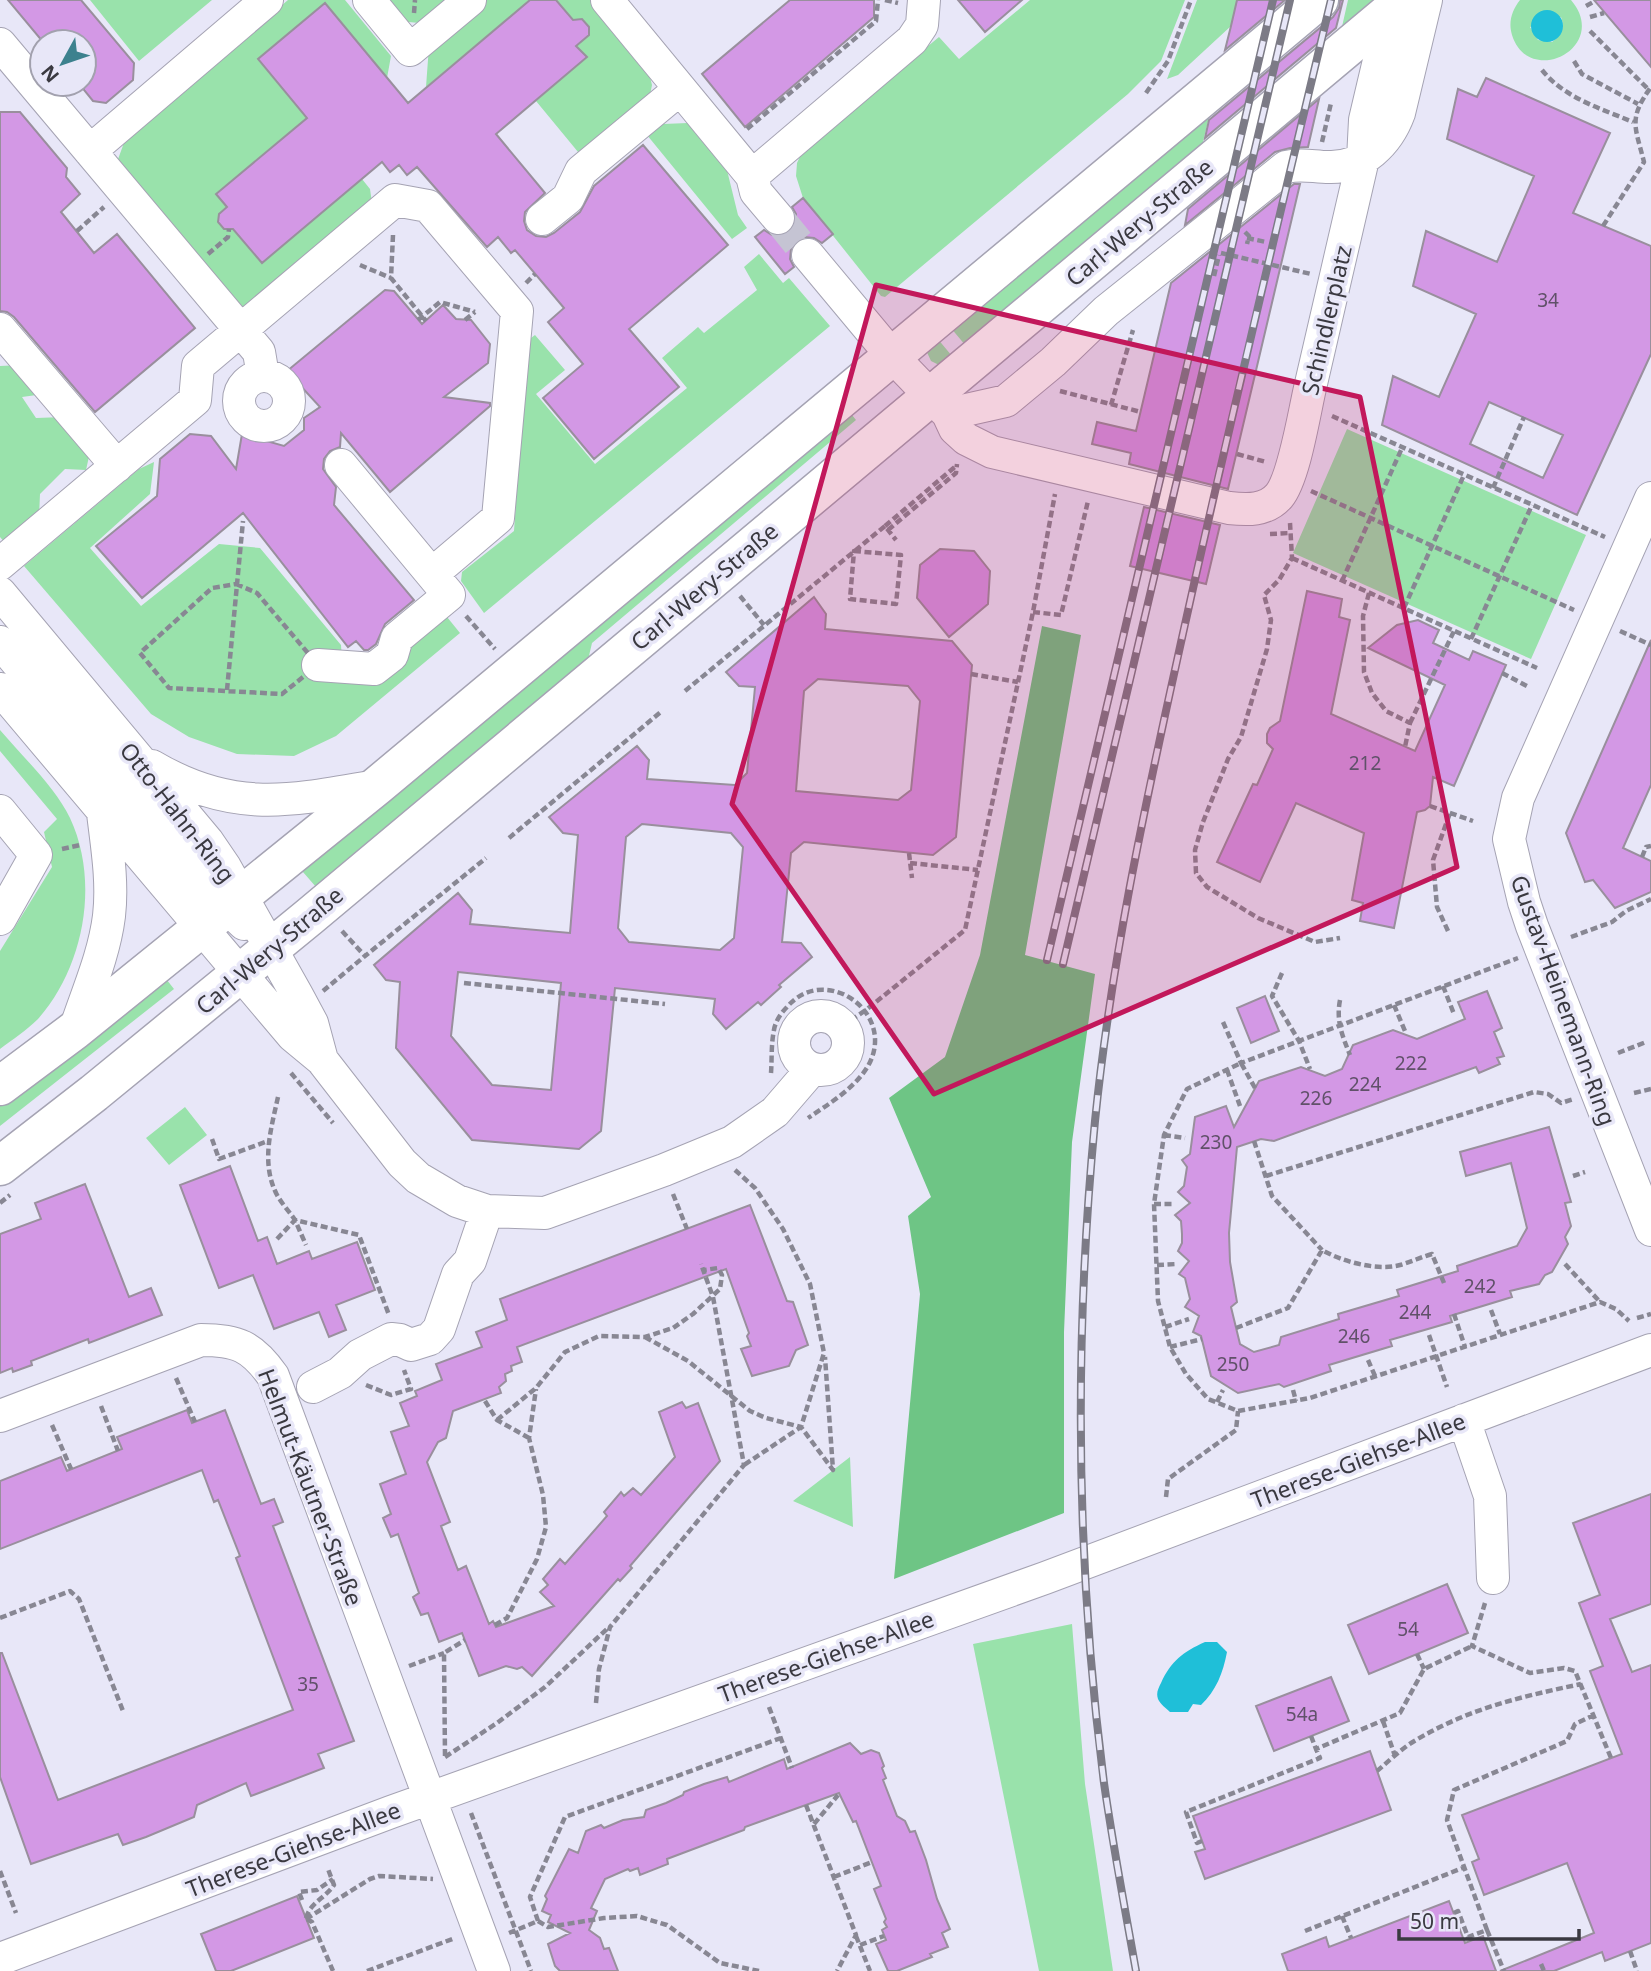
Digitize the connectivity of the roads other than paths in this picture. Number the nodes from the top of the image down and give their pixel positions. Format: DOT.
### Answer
graph roads {
  1 [pos="267,0"];
  2 [pos="369,0"];
  3 [pos="470,0"];
  4 [pos="607,0"];
  5 [pos="924,0"];
  6 [pos="1318,0"];
  7 [pos="1404,3"];
  8 [pos="0,44"];
  9 [pos="680,89"];
  10 [pos="90,151"];
  11 [pos="1363,159"];
  12 [pos="1330,167"];
  13 [pos="752,176"];
  14 [pos="1351,211"];
  15 [pos="778,218"];
  16 [pos="542,219"];
  17 [pos="808,255"];
  18 [pos="0,329"];
  19 [pos="240,330"];
  20 [pos="892,356"];
  21 [pos="1006,401"];
  22 [pos="939,405"];
  23 [pos="251,430"];
  24 [pos="1018,458"];
  25 [pos="341,465"];
  26 [pos="117,466"];
  27 [pos="1651,498"];
  28 [pos="0,564"];
  29 [pos="440,584"];
  30 [pos="0,593"];
  31 [pos="0,642"];
  32 [pos="318,665"];
  33 [pos="0,689"];
  34 [pos="136,757"];
  35 [pos="377,786"];
  36 [pos="0,811"];
  37 [pos="91,823"];
  38 [pos="222,910"];
  39 [pos="0,919"];
  40 [pos="271,948"];
  41 [pos="240,974"];
  42 [pos="75,1030"];
  43 [pos="322,1060"];
  44 [pos="812,1069"];
  45 [pos="0,1086"];
  46 [pos="0,1166"];
  47 [pos="487,1211"];
  48 [pos="1648,1215"];
  49 [pos="1651,1350"];
  50 [pos="326,1380"];
  51 [pos="0,1416"];
  52 [pos="1464,1420"];
  53 [pos="1493,1578"];
  54 [pos="429,1798"];
  55 [pos="486,1947"];
  56 [pos="0,1959"];
  1 -- 10 [label="street"];
  2 -- 3 [label="street"];
  4 -- 9 [label="street"];
  5 -- 13 [label="street"];
  6 -- 20 [label="main road"];
  7 -- 11 [label="street, Schindlerplatz"];
  7 -- 22 [label="main road, Carl-Wery-Straße"];
  8 -- 10 [label="street"];
  9 -- 13 [label="street"];
  9 -- 16 [label="street"];
  10 -- 19 [label="street"];
  11 -- 12 [label="street"];
  11 -- 14 [label="street, Schindlerplatz"];
  12 -- 14 [label="street"];
  12 -- 21 [label="street"];
  13 -- 15 [label="street"];
  14 -- 24 [label="street, Schindlerplatz"];
  17 -- 20 [label="street, Schindlerplatz"];
  18 -- 26 [label="street"];
  19 -- 23 [label="street"];
  19 -- 26 [label="street"];
  19 -- 29 [label="street"];
  20 -- 22 [label="street, Schindlerplatz"];
  20 -- 35 [label="main road"];
  21 -- 22 [label="street"];
  21 -- 24 [label="street"];
  22 -- 24 [label="street, Schindlerplatz"];
  22 -- 40 [label="main road, Carl-Wery-Straße"];
  25 -- 29 [label="street"];
  26 -- 28 [label="street"];
  27 -- 48 [label="street, Gustav-Heinemann-Ring"];
  29 -- 32 [label="street"];
  30 -- 34 [label="street, Otto-Hahn-Ring"];
  31 -- 38 [label="street, Otto-Hahn-Ring"];
  33 -- 37 [label="street, Otto-Hahn-Ring"];
  34 -- 35 [label="street"];
  34 -- 38 [label="street, Otto-Hahn-Ring"];
  35 -- 38 [label="main road"];
  36 -- 39 [label="street"];
  37 -- 38 [label="street, Otto-Hahn-Ring"];
  37 -- 42 [label="street"];
  38 -- 40 [label="street, Otto-Hahn-Ring"];
  38 -- 41 [label="street, Otto-Hahn-Ring"];
  38 -- 42 [label="main road"];
  40 -- 41 [label="main road, Carl-Wery-Straße"];
  40 -- 43 [label="street, Otto-Hahn-Ring"];
  41 -- 43 [label="street, Otto-Hahn-Ring"];
  41 -- 46 [label="main road, Carl-Wery-Straße"];
  42 -- 45 [label="main road"];
  43 -- 47 [label="street"];
  44 -- 44 [label="street"];
  44 -- 47 [label="street"];
  47 -- 50 [label="street"];
  49 -- 52 [label="street, Therese-Giehse-Allee"];
  51 -- 54 [label="street, Helmut-Käutner-Straße"];
  52 -- 53 [label="street"];
  52 -- 54 [label="street, Therese-Giehse-Allee"];
  54 -- 55 [label="street, Helmut-Käutner-Straße"];
  54 -- 56 [label="street, Therese-Giehse-Allee"];
}
